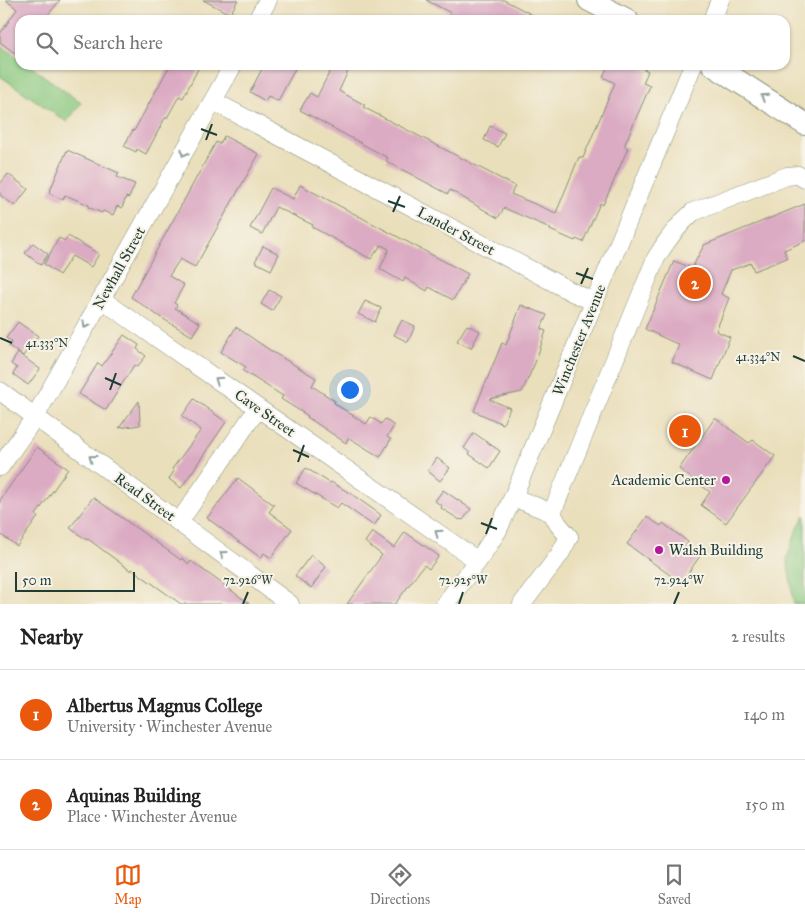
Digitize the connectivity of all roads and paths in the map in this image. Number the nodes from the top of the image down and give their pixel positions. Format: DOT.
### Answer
graph roads {
  1 [pos="268,0"];
  2 [pos="589,0"];
  3 [pos="720,0"];
  4 [pos="260,15"];
  5 [pos="618,15"];
  6 [pos="714,15"];
  7 [pos="230,70"];
  8 [pos="691,70"];
  9 [pos="721,70"];
  10 [pos="213,101"];
  11 [pos="805,124"];
  12 [pos="805,178"];
  13 [pos="101,299"];
  14 [pos="595,302"];
  15 [pos="0,391"];
  16 [pos="258,408"];
  17 [pos="35,417"];
  18 [pos="0,468"];
  19 [pos="513,497"];
  20 [pos="552,513"];
  21 [pos="179,522"];
  22 [pos="478,561"];
  23 [pos="290,604"];
  24 [pos="445,604"];
  25 [pos="522,604"];
  1 -- 4 [label="street"];
  2 -- 5 [label="main road"];
  3 -- 6 [label="street"];
  7 -- 10 [label="street, Newhall Street"];
  8 -- 14 [label="street, Winchester Avenue"];
  11 -- 9 [label="main road, one-way"];
  10 -- 13 [label="street, Newhall Street, one-way"];
  10 -- 14 [label="street, Lander Street"];
  12 -- 20 [label="street"];
  16 -- 13 [label="street, Cave Street, one-way"];
  13 -- 17 [label="street, Newhall Street, one-way"];
  14 -- 19 [label="street, Winchester Avenue"];
  15 -- 17 [label="street, Read Street"];
  16 -- 21 [label="street"];
  22 -- 16 [label="street, Cave Street, one-way"];
  17 -- 18 [label="street, Newhall Street"];
  21 -- 17 [label="street, Read Street, one-way"];
  19 -- 20 [label="street"];
  19 -- 22 [label="street, Winchester Avenue"];
  20 -- 25 [label="street"];
  23 -- 21 [label="street, Read Street, one-way"];
  22 -- 24 [label="street, Winchester Avenue"];
}
